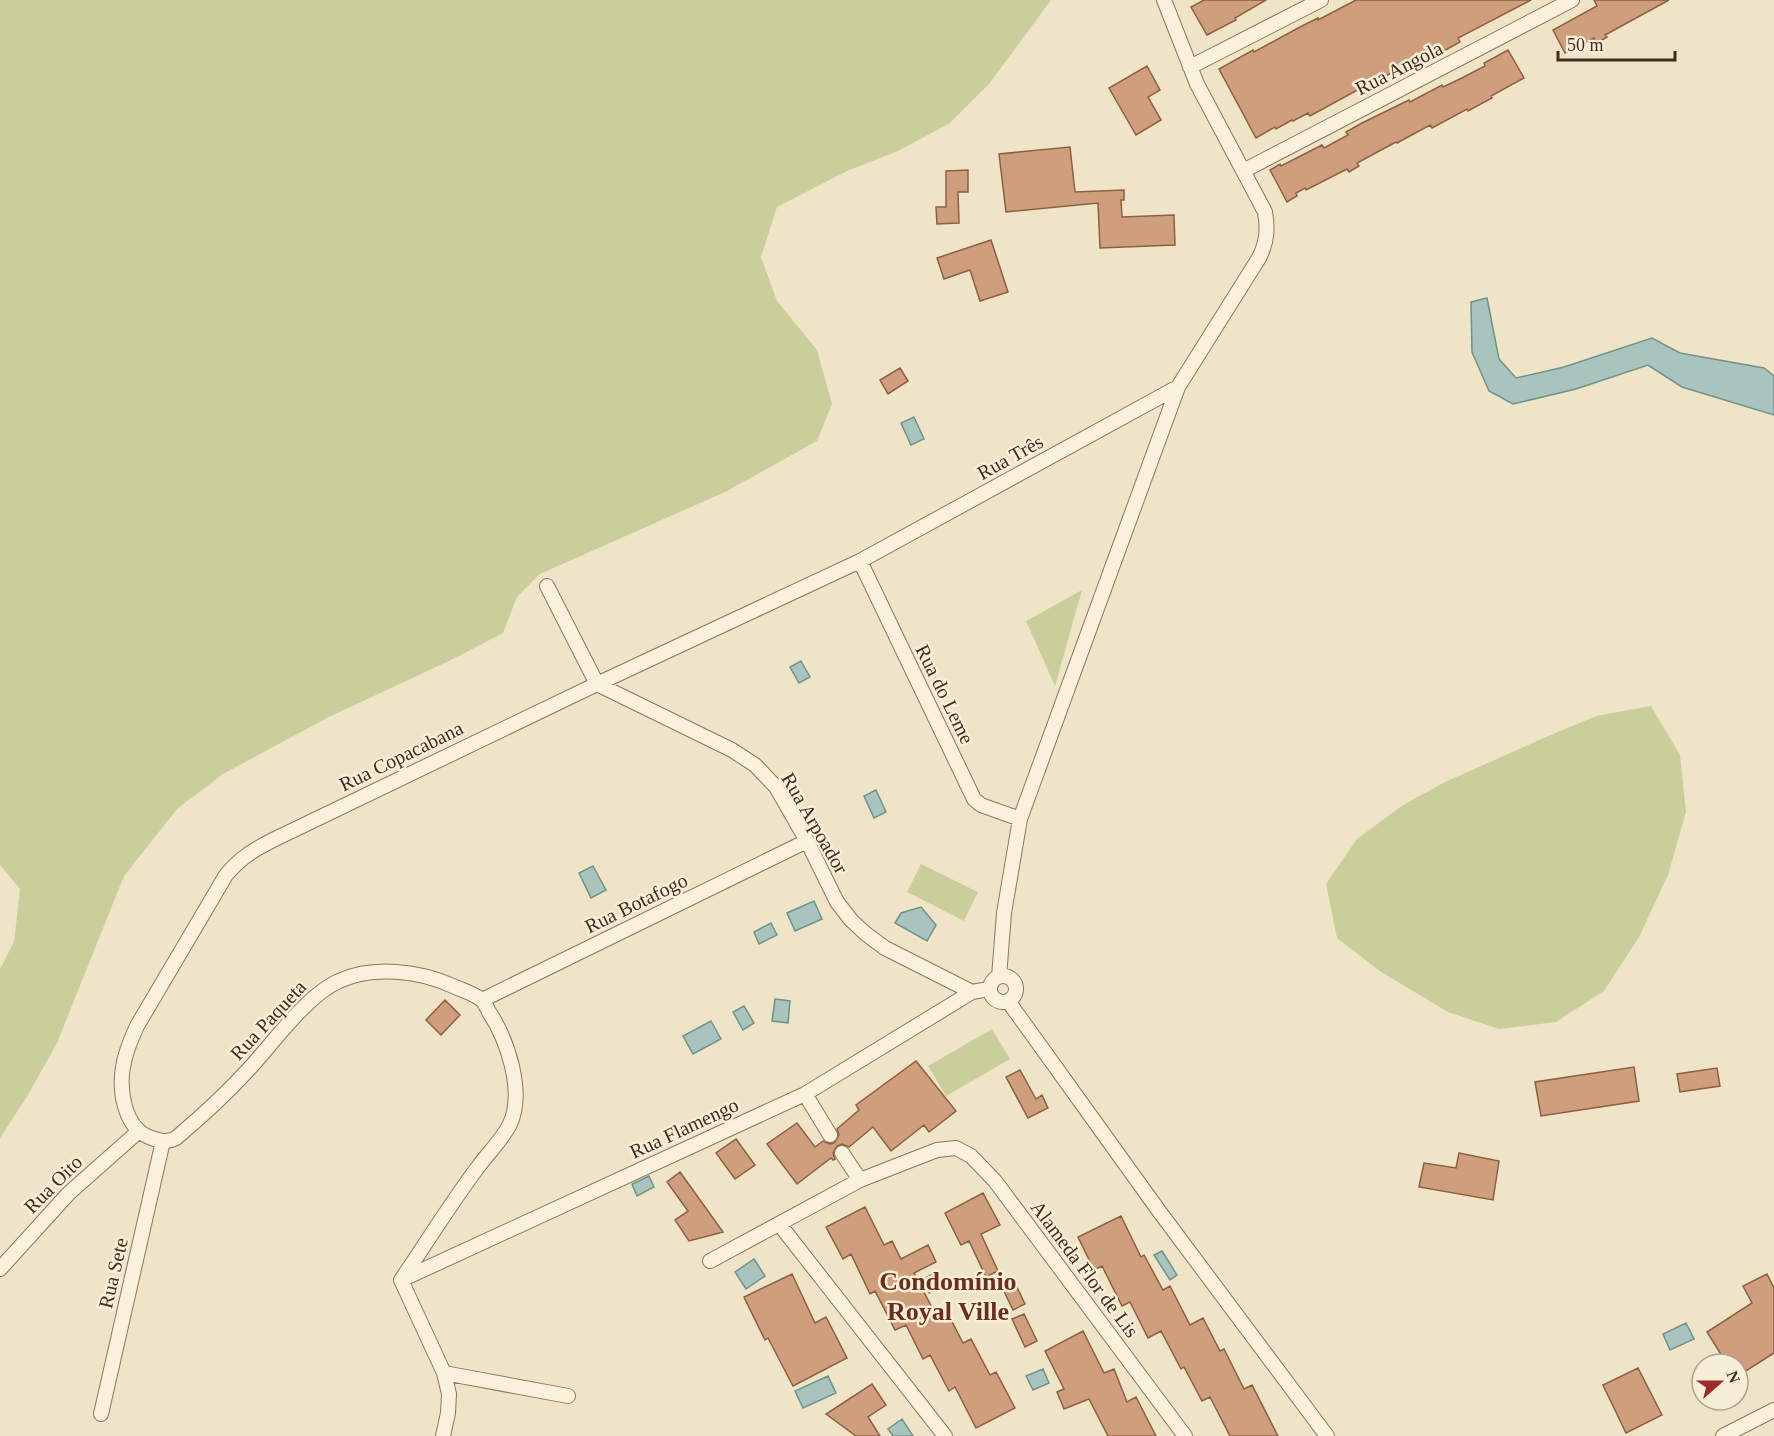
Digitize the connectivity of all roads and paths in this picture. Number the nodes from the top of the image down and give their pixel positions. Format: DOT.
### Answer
graph roads {
  1 [pos="1164,0"];
  2 [pos="1321,0"];
  3 [pos="1572,0"];
  4 [pos="1190,67"];
  5 [pos="1243,171"];
  6 [pos="1178,387"];
  7 [pos="860,561"];
  8 [pos="547,586"];
  9 [pos="597,684"];
  10 [pos="1020,819"];
  11 [pos="807,841"];
  12 [pos="999,977"];
  13 [pos="989,989"];
  14 [pos="972,992"];
  15 [pos="482,1000"];
  16 [pos="1008,1001"];
  17 [pos="805,1094"];
  18 [pos="139,1131"];
  19 [pos="830,1135"];
  20 [pos="163,1141"];
  21 [pos="842,1153"];
  22 [pos="860,1180"];
  23 [pos="780,1225"];
  24 [pos="710,1261"];
  25 [pos="0,1269"];
  26 [pos="401,1280"];
  27 [pos="444,1373"];
  28 [pos="568,1396"];
  29 [pos="1774,1410"];
  30 [pos="101,1414"];
  31 [pos="443,1436"];
  32 [pos="945,1436"];
  33 [pos="1185,1436"];
  34 [pos="1328,1436"];
  35 [pos="1723,1436"];
  1 -- 4 [label="street"];
  2 -- 4 [label="street"];
  3 -- 5 [label="street, Rua Angola"];
  4 -- 5 [label="street"];
  5 -- 6 [label="street"];
  6 -- 7 [label="street, Rua Três"];
  6 -- 10 [label="street"];
  7 -- 9 [label="street, Rua Copacabana"];
  7 -- 10 [label="street, Rua do Leme"];
  8 -- 9 [label="street"];
  9 -- 11 [label="street, Rua Arpoador"];
  9 -- 18 [label="street, Rua Copacabana"];
  10 -- 12 [label="street"];
  11 -- 14 [label="street, Rua Arpoador"];
  11 -- 15 [label="street, Rua Botafogo"];
  12 -- 13 [label="street"];
  12 -- 16 [label="street"];
  13 -- 14 [label="street"];
  13 -- 16 [label="street"];
  14 -- 17 [label="street, Rua Flamengo"];
  15 -- 20 [label="street, Rua Paqueta"];
  15 -- 26 [label="street"];
  16 -- 34 [label="street"];
  17 -- 19 [label="street"];
  17 -- 26 [label="street, Rua Flamengo"];
  18 -- 20 [label="street"];
  18 -- 25 [label="street, Rua Oito"];
  20 -- 30 [label="street, Rua Sete"];
  21 -- 22 [label="street"];
  22 -- 23 [label="street"];
  22 -- 33 [label="street, Alameda Flor de Lis"];
  23 -- 24 [label="street"];
  23 -- 32 [label="street"];
  26 -- 27 [label="street"];
  27 -- 28 [label="street"];
  27 -- 31 [label="street"];
  29 -- 35 [label="street"];
}
